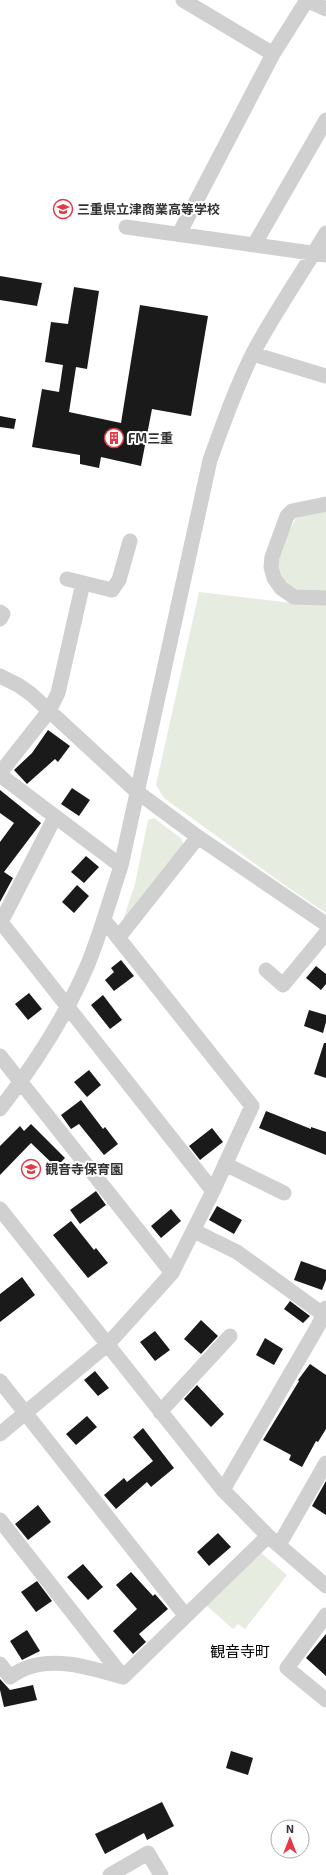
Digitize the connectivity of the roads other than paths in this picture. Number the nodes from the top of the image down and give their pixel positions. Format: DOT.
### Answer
graph roads {
  1 [pos="183,0"];
  2 [pos="306,0"];
  3 [pos="326,10"];
  4 [pos="273,54"];
  5 [pos="326,120"];
  6 [pos="126,227"];
  7 [pos="326,233"];
  8 [pos="179,234"];
  9 [pos="254,245"];
  10 [pos="320,254"];
  11 [pos="253,354"];
  12 [pos="326,376"];
  13 [pos="326,504"];
  14 [pos="130,541"];
  15 [pos="67,579"];
  16 [pos="83,583"];
  17 [pos="326,598"];
  18 [pos="0,612"];
  19 [pos="0,619"];
  20 [pos="0,676"];
  21 [pos="49,710"];
  22 [pos="0,774"];
  23 [pos="136,791"];
  24 [pos="55,817"];
  25 [pos="198,837"];
  26 [pos="121,866"];
  27 [pos="104,920"];
  28 [pos="1,922"];
  29 [pos="326,924"];
  30 [pos="326,933"];
  31 [pos="118,938"];
  32 [pos="266,970"];
  33 [pos="67,1006"];
  34 [pos="0,1056"];
  35 [pos="21,1082"];
  36 [pos="0,1109"];
  37 [pos="226,1164"];
  38 [pos="213,1191"];
  39 [pos="284,1193"];
  40 [pos="0,1209"];
  41 [pos="194,1231"];
  42 [pos="172,1273"];
  43 [pos="325,1312"];
  44 [pos="230,1336"];
  45 [pos="108,1344"];
  46 [pos="0,1381"];
  47 [pos="160,1412"];
  48 [pos="25,1413"];
  49 [pos="0,1434"];
  50 [pos="326,1463"];
  51 [pos="223,1490"];
  52 [pos="0,1520"];
  53 [pos="273,1540"];
  54 [pos="326,1586"];
  55 [pos="185,1615"];
  56 [pos="326,1615"];
  57 [pos="0,1664"];
  58 [pos="123,1677"];
  59 [pos="326,1700"];
  60 [pos="110,1875"];
  61 [pos="161,1875"];
  1 -- 4 [label="street"];
  2 -- 3 [label="street"];
  2 -- 4 [label="street"];
  4 -- 8 [label="street"];
  5 -- 9 [label="street"];
  6 -- 8 [label="street"];
  7 -- 10 [label="street"];
  8 -- 9 [label="street"];
  9 -- 10 [label="street"];
  10 -- 11 [label="street"];
  11 -- 12 [label="street"];
  11 -- 23 [label="street"];
  13 -- 17 [label="street"];
  14 -- 16 [label="street"];
  15 -- 16 [label="street"];
  16 -- 21 [label="street"];
  18 -- 19 [label="street"];
  20 -- 21 [label="street"];
  21 -- 22 [label="street"];
  21 -- 23 [label="street"];
  22 -- 24 [label="street"];
  23 -- 25 [label="street"];
  23 -- 26 [label="street"];
  24 -- 26 [label="street"];
  24 -- 28 [label="street"];
  25 -- 29 [label="street"];
  25 -- 31 [label="street"];
  26 -- 27 [label="street"];
  27 -- 31 [label="street"];
  27 -- 33 [label="street"];
  28 -- 33 [label="street"];
  30 -- 32 [label="street"];
  31 -- 37 [label="street"];
  33 -- 35 [label="street"];
  33 -- 38 [label="street"];
  34 -- 35 [label="street"];
  35 -- 36 [label="street"];
  35 -- 42 [label="street"];
  37 -- 38 [label="street"];
  37 -- 39 [label="street"];
  38 -- 41 [label="street"];
  40 -- 45 [label="street"];
  41 -- 42 [label="street"];
  41 -- 43 [label="street"];
  42 -- 45 [label="street"];
  43 -- 51 [label="street"];
  44 -- 47 [label="street"];
  45 -- 47 [label="street"];
  45 -- 48 [label="street"];
  46 -- 48 [label="street"];
  47 -- 51 [label="street"];
  48 -- 49 [label="street"];
  48 -- 55 [label="street"];
  50 -- 53 [label="street"];
  51 -- 53 [label="street"];
  52 -- 58 [label="street"];
  53 -- 54 [label="street"];
  53 -- 55 [label="street"];
  55 -- 58 [label="street"];
  56 -- 59 [label="street"];
  57 -- 58 [label="street"];
  60 -- 61 [label="street"];
}
